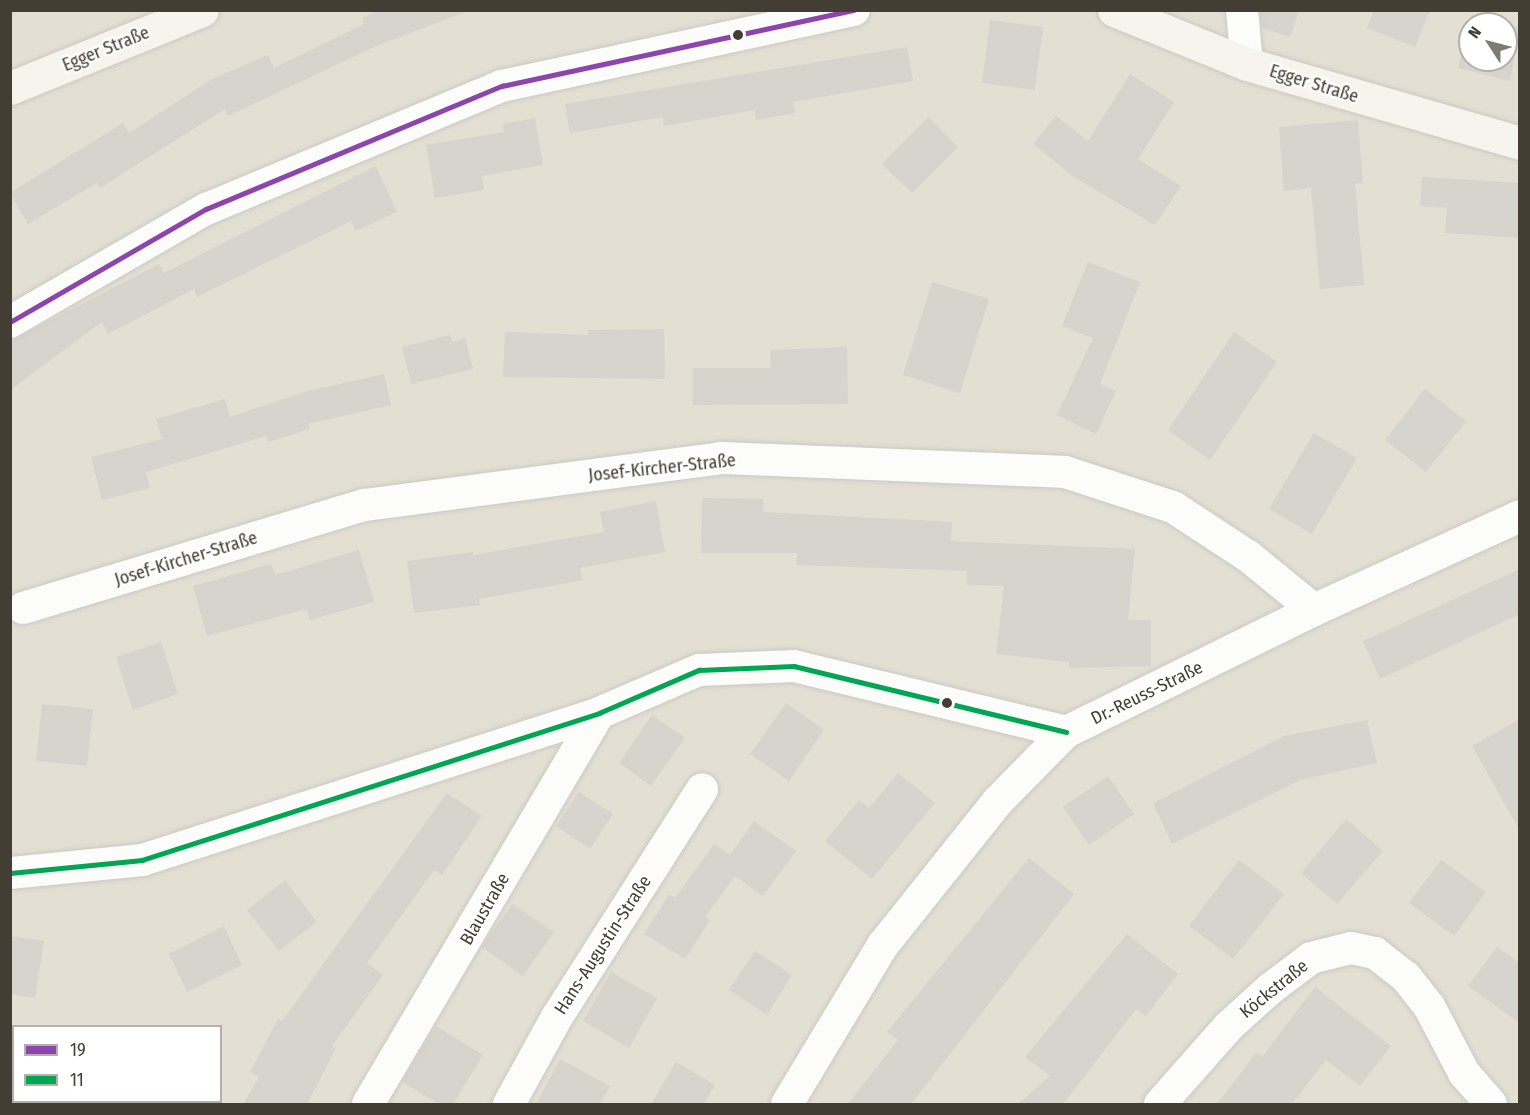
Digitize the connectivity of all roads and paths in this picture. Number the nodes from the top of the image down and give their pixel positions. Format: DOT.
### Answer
graph roads {
  1 [pos="202,10"];
  2 [pos="854,10"];
  3 [pos="1114,10"];
  4 [pos="1242,10"];
  5 [pos="1247,64"];
  6 [pos="10,88"];
  7 [pos="1520,143"];
  8 [pos="10,322"];
  9 [pos="1520,516"];
  10 [pos="23,608"];
  11 [pos="1314,610"];
  12 [pos="599,713"];
  13 [pos="1066,732"];
  14 [pos="702,789"];
  15 [pos="10,873"];
  16 [pos="368,1104"];
  17 [pos="509,1104"];
  18 [pos="787,1104"];
  19 [pos="1160,1104"];
  20 [pos="1491,1104"];
  1 -- 6 [label="street, Egger Straße"];
  2 -- 8 [label="street"];
  3 -- 5 [label="street, Egger Straße"];
  4 -- 5 [label="street"];
  5 -- 7 [label="street, Egger Straße"];
  9 -- 11 [label="street, Dr.-Reuss-Straße"];
  10 -- 11 [label="street, Josef-Kircher-Straße"];
  11 -- 13 [label="street, Dr.-Reuss-Straße"];
  12 -- 13 [label="street"];
  12 -- 15 [label="street"];
  12 -- 16 [label="street, Blaustraße"];
  13 -- 18 [label="street, Dr.-Reuss-Straße"];
  14 -- 17 [label="street, Hans-Augustin-Straße"];
  19 -- 20 [label="street, Köckstraße"];
}
